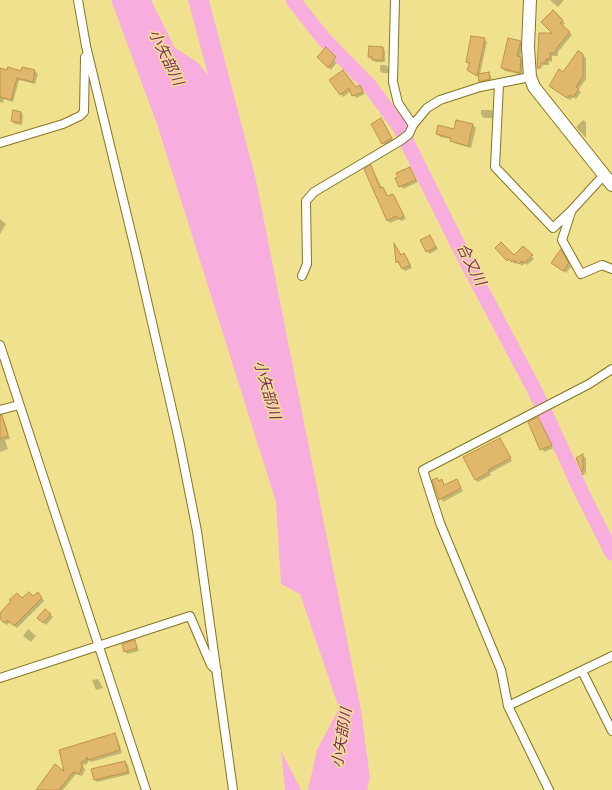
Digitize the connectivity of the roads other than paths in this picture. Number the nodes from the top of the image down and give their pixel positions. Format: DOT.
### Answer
graph roads {
  1 [pos="78,0"];
  2 [pos="395,0"];
  3 [pos="530,0"];
  4 [pos="86,46"];
  5 [pos="530,77"];
  6 [pos="500,84"];
  7 [pos="413,125"];
  8 [pos="0,143"];
  9 [pos="604,175"];
  10 [pos="612,185"];
  11 [pos="571,211"];
  12 [pos="612,269"];
  13 [pos="302,276"];
  14 [pos="0,345"];
  15 [pos="612,369"];
  16 [pos="19,405"];
  17 [pos="0,410"];
  18 [pos="100,645"];
  19 [pos="612,656"];
  20 [pos="218,670"];
  21 [pos="582,671"];
  22 [pos="0,678"];
  23 [pos="508,706"];
  24 [pos="612,731"];
  25 [pos="146,790"];
  26 [pos="233,790"];
  27 [pos="549,790"];
  1 -- 4 [label="street"];
  2 -- 7 [label="street"];
  3 -- 5 [label="street"];
  4 -- 8 [label="street"];
  4 -- 20 [label="street"];
  5 -- 6 [label="street"];
  5 -- 9 [label="street"];
  6 -- 7 [label="street"];
  6 -- 11 [label="street"];
  7 -- 13 [label="street"];
  9 -- 10 [label="street"];
  9 -- 11 [label="street"];
  11 -- 12 [label="street"];
  14 -- 16 [label="street"];
  15 -- 23 [label="street"];
  16 -- 17 [label="street"];
  16 -- 18 [label="street"];
  18 -- 20 [label="street"];
  18 -- 22 [label="street"];
  18 -- 25 [label="street"];
  19 -- 21 [label="street"];
  20 -- 26 [label="street"];
  21 -- 23 [label="street"];
  21 -- 24 [label="street"];
  23 -- 27 [label="street"];
}
